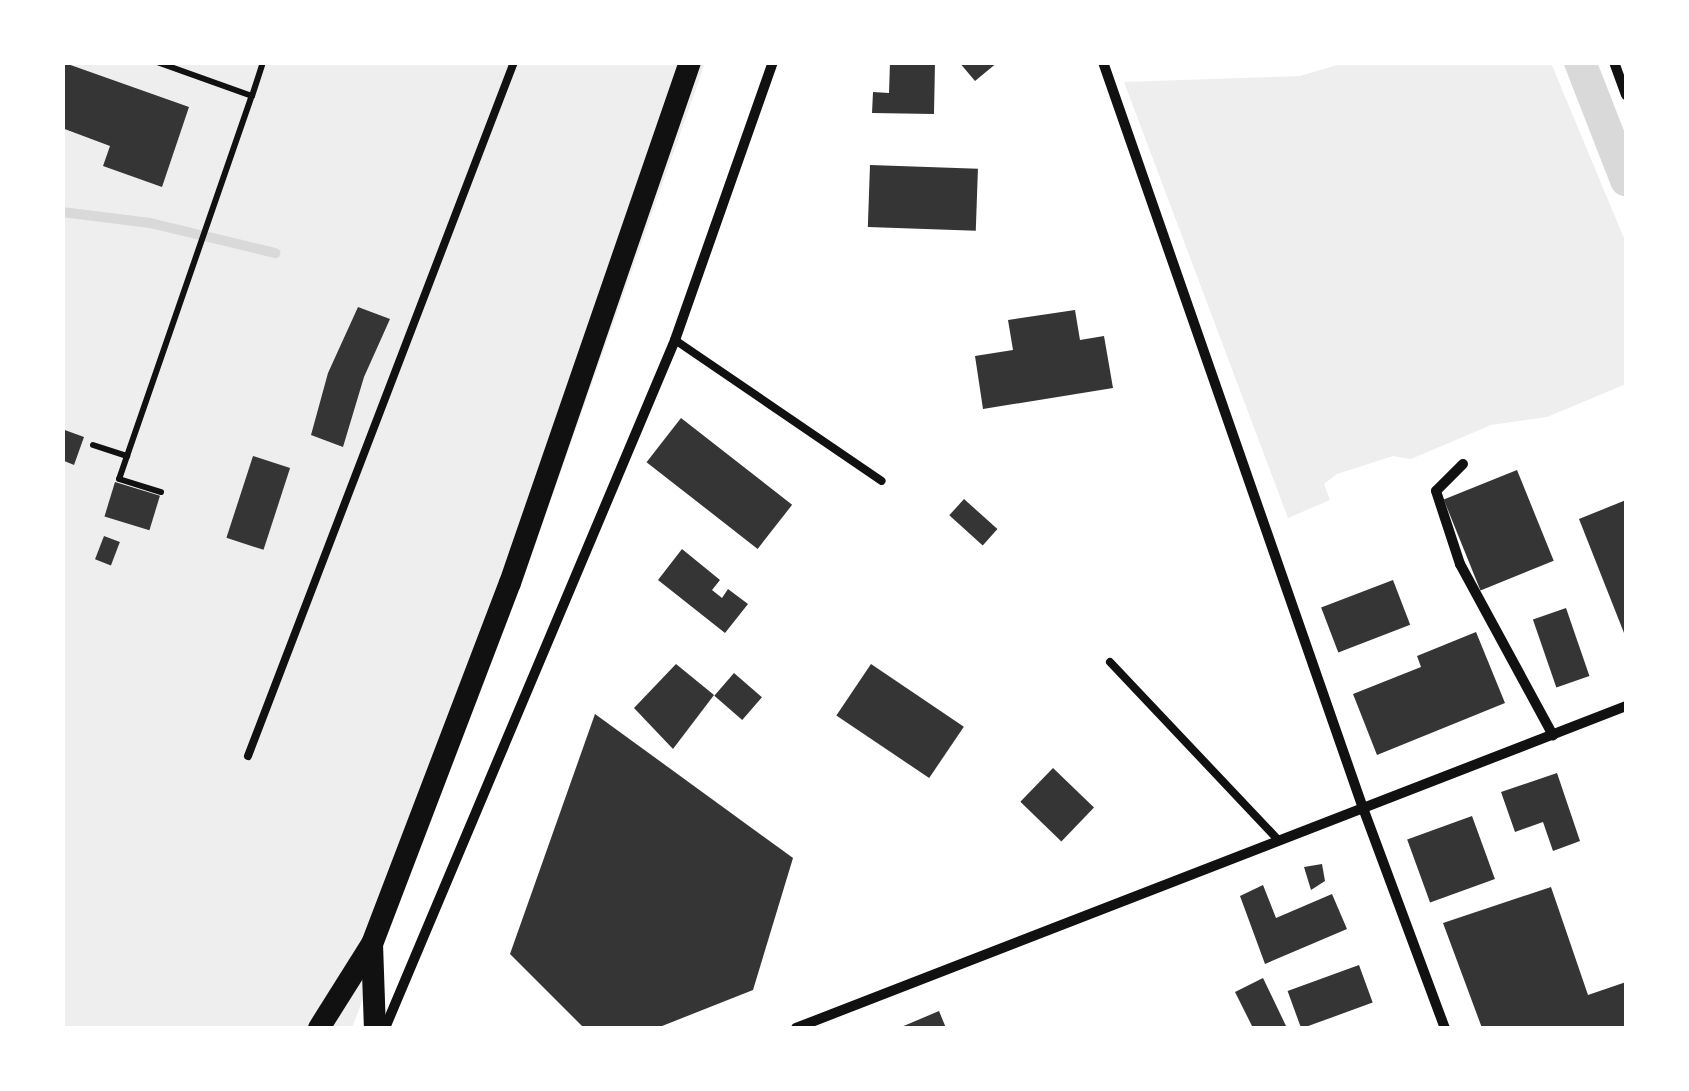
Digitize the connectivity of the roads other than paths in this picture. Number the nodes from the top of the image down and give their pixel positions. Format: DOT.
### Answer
graph roads {
  1 [pos="514,62"];
  2 [pos="690,62"];
  3 [pos="774,62"];
  4 [pos="1103,62"];
  5 [pos="1614,62"];
  6 [pos="1626,95"];
  7 [pos="675,340"];
  8 [pos="1464,464"];
  9 [pos="882,480"];
  10 [pos="1110,662"];
  11 [pos="1626,706"];
  12 [pos="1553,735"];
  13 [pos="248,756"];
  14 [pos="1364,808"];
  15 [pos="1279,841"];
  16 [pos="372,944"];
  17 [pos="319,1028"];
  18 [pos="375,1028"];
  19 [pos="385,1028"];
  20 [pos="796,1028"];
  21 [pos="1446,1028"];
  1 -- 13 [label="lane"];
  2 -- 16 [label="main road"];
  3 -- 7 [label="street"];
  4 -- 14 [label="street"];
  5 -- 6 [label="street"];
  7 -- 9 [label="lane"];
  7 -- 19 [label="street"];
  8 -- 12 [label="street"];
  10 -- 15 [label="lane"];
  11 -- 12 [label="street"];
  12 -- 14 [label="street"];
  14 -- 15 [label="street"];
  14 -- 21 [label="street"];
  15 -- 20 [label="street"];
  16 -- 17 [label="main road"];
  16 -- 18 [label="main road"];
}
